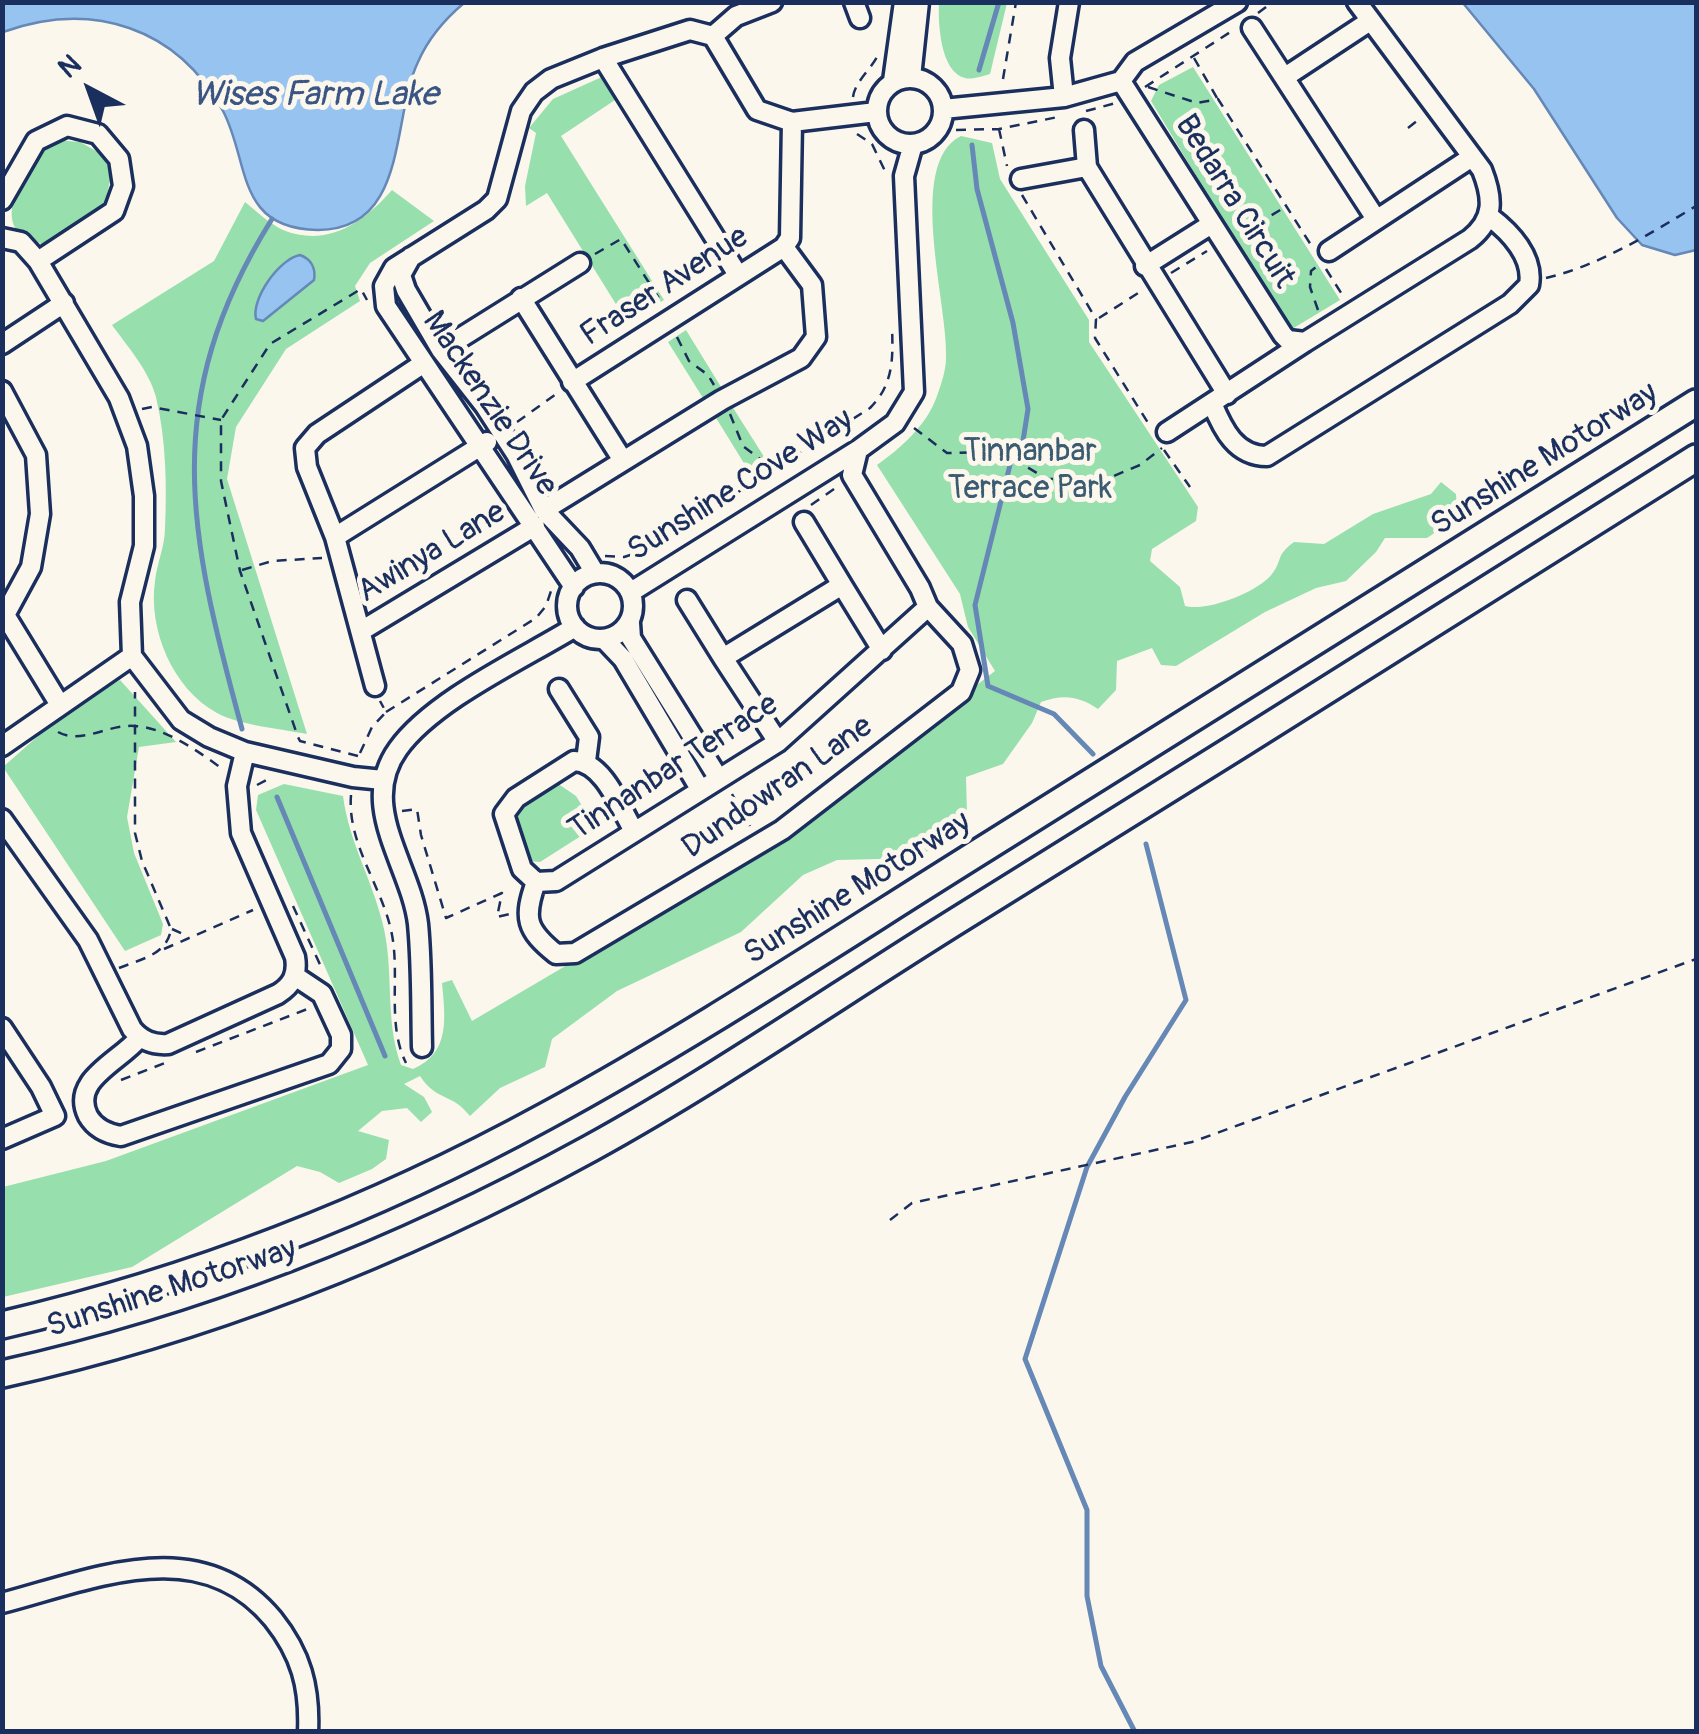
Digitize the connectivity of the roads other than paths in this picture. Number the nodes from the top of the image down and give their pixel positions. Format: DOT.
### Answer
graph roads {
  1 [pos="772,2"];
  2 [pos="904,2"];
  3 [pos="920,2"];
  4 [pos="1069,2"];
  5 [pos="1237,2"];
  6 [pos="1357,2"];
  7 [pos="1370,21"];
  8 [pos="1252,28"];
  9 [pos="713,36"];
  10 [pos="603,58"];
  11 [pos="1285,76"];
  12 [pos="902,79"];
  13 [pos="1121,81"];
  14 [pos="1064,97"];
  15 [pos="943,109"];
  16 [pos="876,112"];
  17 [pos="792,122"];
  18 [pos="1084,130"];
  19 [pos="913,144"];
  20 [pos="1472,156"];
  21 [pos="1087,166"];
  22 [pos="1016,181"];
  23 [pos="2,200"];
  24 [pos="1490,217"];
  25 [pos="1376,219"];
  26 [pos="1210,225"];
  27 [pos="2,238"];
  28 [pos="784,247"];
  29 [pos="411,256"];
  30 [pos="1326,257"];
  31 [pos="38,262"];
  32 [pos="580,263"];
  33 [pos="1150,274"];
  34 [pos="738,276"];
  35 [pos="521,298"];
  36 [pos="64,303"];
  37 [pos="1305,342"];
  38 [pos="2,344"];
  39 [pos="441,350"];
  40 [pos="424,363"];
  41 [pos="572,382"];
  42 [pos="2,391"];
  43 [pos="1219,399"];
  44 [pos="1696,403"];
  45 [pos="509,428"];
  46 [pos="1159,436"];
  47 [pos="480,446"];
  48 [pos="858,450"];
  49 [pos="1696,458"];
  50 [pos="622,459"];
  51 [pos="540,518"];
  52 [pos="804,522"];
  53 [pos="337,544"];
  54 [pos="595,573"];
  55 [pos="842,586"];
  56 [pos="574,587"];
  57 [pos="631,592"];
  58 [pos="687,600"];
  59 [pos="928,608"];
  60 [pos="4,616"];
  61 [pos="630,622"];
  62 [pos="574,627"];
  63 [pos="361,631"];
  64 [pos="604,639"];
  65 [pos="882,650"];
  66 [pos="132,656"];
  67 [pos="723,658"];
  68 [pos="375,686"];
  69 [pos="560,690"];
  70 [pos="60,704"];
  71 [pos="778,742"];
  72 [pos="2,746"];
  73 [pos="244,752"];
  74 [pos="586,761"];
  75 [pos="725,775"];
  76 [pos="382,780"];
  77 [pos="700,789"];
  78 [pos="2,819"];
  79 [pos="634,831"];
  80 [pos="536,882"];
  81 [pos="295,976"];
  82 [pos="2,1028"];
  83 [pos="139,1038"];
  84 [pos="422,1048"];
  85 [pos="2,1139"];
  86 [pos="2,1326"];
  87 [pos="2,1374"];
  88 [pos="2,1603"];
  89 [pos="308,1732"];
  1 -- 9 [label="street"];
  2 -- 12 [label="street"];
  3 -- 12 [label="street"];
  4 -- 14 [label="street"];
  5 -- 13 [label="street"];
  6 -- 7 [label="street"];
  7 -- 11 [label="street"];
  7 -- 20 [label="street"];
  8 -- 11 [label="street"];
  9 -- 10 [label="street, Mackenzie Drive"];
  9 -- 17 [label="street"];
  10 -- 29 [label="street, Mackenzie Drive"];
  10 -- 34 [label="street"];
  11 -- 25 [label="street"];
  12 -- 15 [label="street"];
  12 -- 16 [label="street"];
  13 -- 14 [label="street"];
  13 -- 26 [label="street, Bedarra Circuit"];
  14 -- 15 [label="street"];
  15 -- 19 [label="street"];
  16 -- 17 [label="street"];
  16 -- 19 [label="street"];
  17 -- 28 [label="street, Fraser Avenue"];
  18 -- 21 [label="street"];
  19 -- 48 [label="street, Sunshine Cove Way"];
  20 -- 24 [label="street"];
  20 -- 25 [label="street"];
  21 -- 22 [label="street"];
  21 -- 33 [label="street"];
  23 -- 31 [label="street"];
  24 -- 37 [label="street"];
  24 -- 43 [label="street"];
  25 -- 30 [label="street"];
  26 -- 33 [label="street"];
  26 -- 37 [label="street, Bedarra Circuit"];
  27 -- 31 [label="street"];
  28 -- 34 [label="street, Fraser Avenue"];
  28 -- 50 [label="street, Awinya Lane"];
  29 -- 39 [label="street, Mackenzie Drive"];
  29 -- 40 [label="street, Mackenzie Drive"];
  31 -- 36 [label="street"];
  32 -- 35 [label="street"];
  33 -- 43 [label="street"];
  34 -- 41 [label="street, Fraser Avenue"];
  35 -- 39 [label="street"];
  35 -- 41 [label="street"];
  36 -- 38 [label="street"];
  36 -- 66 [label="street"];
  37 -- 43 [label="street"];
  39 -- 45 [label="street, Mackenzie Drive"];
  40 -- 47 [label="street, Mackenzie Drive"];
  40 -- 53 [label="street"];
  41 -- 50 [label="street"];
  42 -- 60 [label="street"];
  43 -- 46 [label="street"];
  44 -- 86 [label="highway, Sunshine Motorway"];
  45 -- 47 [label="street"];
  45 -- 51 [label="street, Mackenzie Drive"];
  47 -- 51 [label="street, Mackenzie Drive"];
  47 -- 53 [label="street"];
  48 -- 57 [label="street, Sunshine Cove Way"];
  48 -- 59 [label="street"];
  49 -- 87 [label="highway, Sunshine Motorway"];
  50 -- 51 [label="street, Awinya Lane"];
  51 -- 54 [label="street, Mackenzie Drive"];
  51 -- 56 [label="street, Mackenzie Drive"];
  51 -- 63 [label="street, Awinya Lane"];
  52 -- 55 [label="street"];
  53 -- 63 [label="street"];
  54 -- 56 [label="street"];
  54 -- 57 [label="street"];
  55 -- 65 [label="street"];
  55 -- 67 [label="street"];
  56 -- 62 [label="street"];
  57 -- 61 [label="street"];
  58 -- 67 [label="street"];
  59 -- 65 [label="street, Tinnanbar Terrace"];
  59 -- 80 [label="street, Dundowran Lane"];
  60 -- 70 [label="street"];
  61 -- 64 [label="street"];
  61 -- 75 [label="street"];
  62 -- 64 [label="street"];
  62 -- 76 [label="street"];
  63 -- 68 [label="street"];
  64 -- 77 [label="street"];
  65 -- 71 [label="street, Tinnanbar Terrace"];
  66 -- 70 [label="street"];
  66 -- 73 [label="street"];
  67 -- 71 [label="street"];
  69 -- 74 [label="street"];
  70 -- 72 [label="street"];
  71 -- 75 [label="street, Tinnanbar Terrace"];
  73 -- 76 [label="street"];
  73 -- 81 [label="street"];
  74 -- 79 [label="street"];
  74 -- 80 [label="street"];
  75 -- 77 [label="street, Tinnanbar Terrace"];
  76 -- 84 [label="street"];
  77 -- 79 [label="street, Tinnanbar Terrace"];
  78 -- 83 [label="street"];
  79 -- 80 [label="street, Tinnanbar Terrace"];
  81 -- 83 [label="street"];
  81 -- 83 [label="street"];
  82 -- 85 [label="street"];
  88 -- 89 [label="street"];
}
